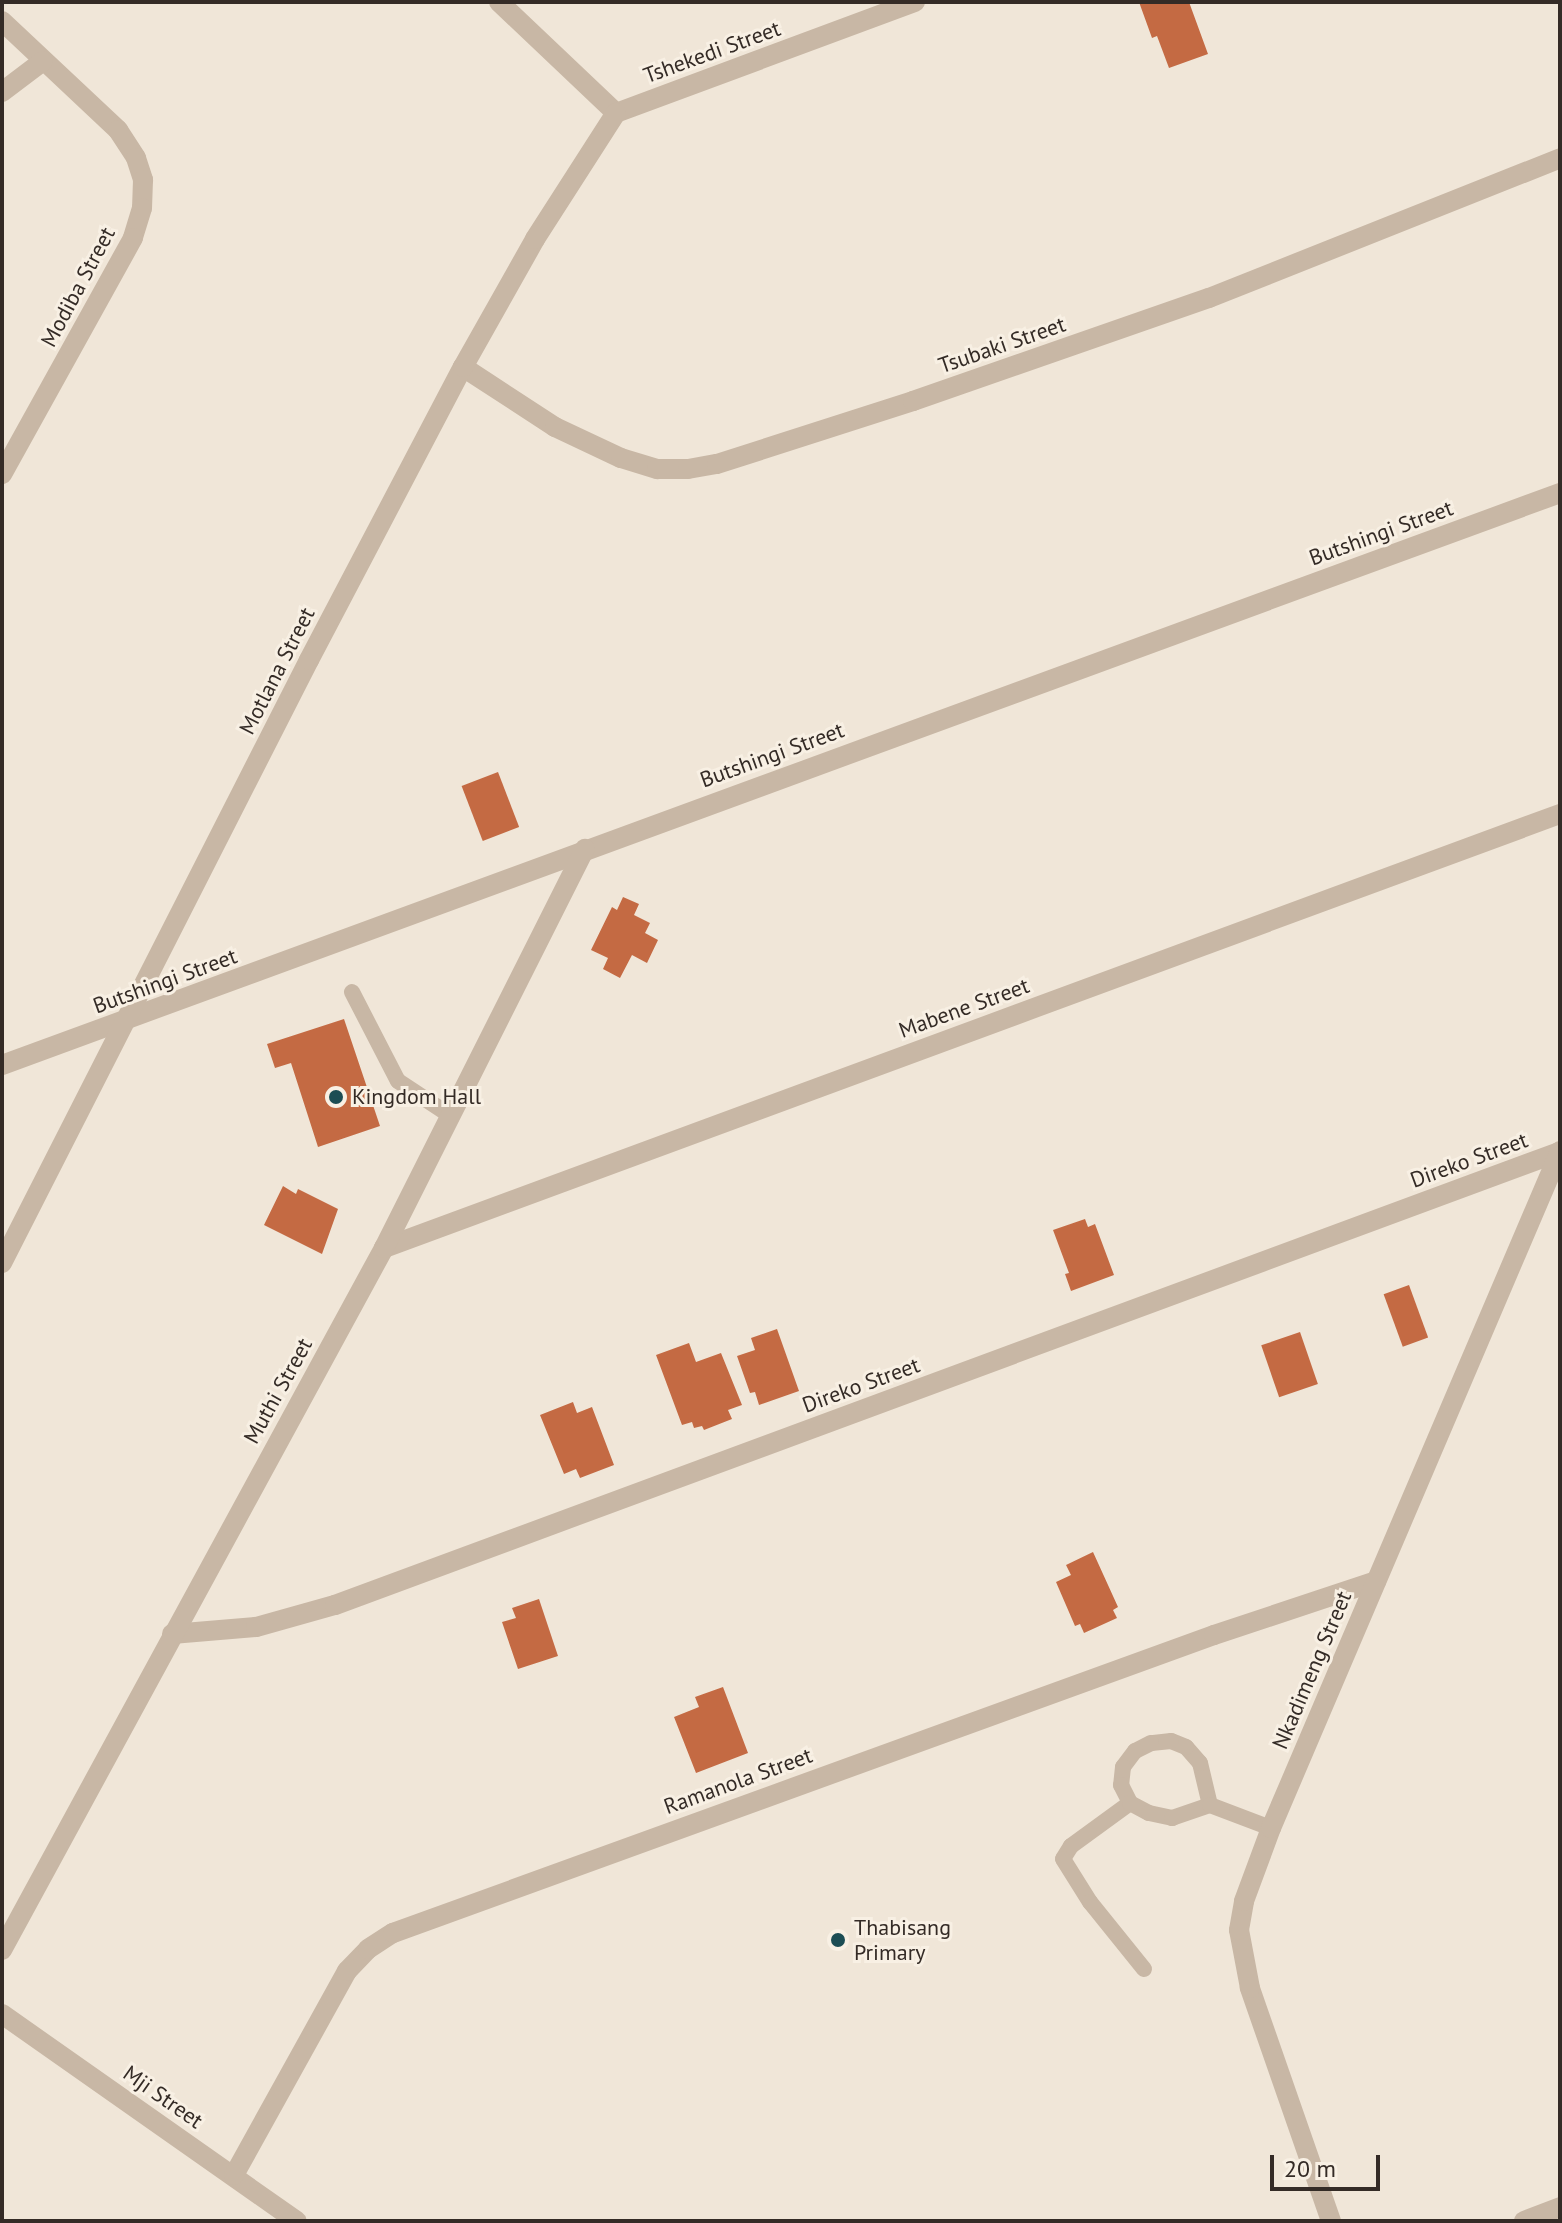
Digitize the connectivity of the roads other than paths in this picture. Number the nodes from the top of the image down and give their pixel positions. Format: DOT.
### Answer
graph roads {
  1 [pos="499,2"];
  2 [pos="915,2"];
  3 [pos="2,21"];
  4 [pos="43,61"];
  5 [pos="2,92"];
  6 [pos="616,113"];
  7 [pos="1560,158"];
  8 [pos="463,367"];
  9 [pos="2,474"];
  10 [pos="1560,493"];
  11 [pos="1560,814"];
  12 [pos="585,849"];
  13 [pos="352,992"];
  14 [pos="124,1023"];
  15 [pos="2,1065"];
  16 [pos="451,1116"];
  17 [pos="1560,1152"];
  18 [pos="384,1248"];
  19 [pos="2,1263"];
  20 [pos="1376,1581"];
  21 [pos="172,1634"];
  22 [pos="1130,1803"];
  23 [pos="1210,1805"];
  24 [pos="1271,1828"];
  25 [pos="2,1950"];
  26 [pos="1144,1969"];
  27 [pos="2,2014"];
  28 [pos="234,2175"];
  29 [pos="1560,2207"];
  30 [pos="296,2221"];
  31 [pos="1331,2221"];
  32 [pos="1524,2221"];
  1 -- 6 [label="street"];
  2 -- 6 [label="street, Tshekedi Street"];
  3 -- 4 [label="street, Modiba Street"];
  4 -- 5 [label="street"];
  4 -- 9 [label="street, Modiba Street"];
  6 -- 8 [label="street, Motlana Street"];
  7 -- 8 [label="street, Tsubaki Street"];
  8 -- 14 [label="street, Motlana Street"];
  10 -- 12 [label="street, Butshingi Street"];
  11 -- 18 [label="street, Mabene Street"];
  12 -- 14 [label="street, Butshingi Street"];
  12 -- 16 [label="street, Muthi Street"];
  13 -- 16 [label="lane"];
  14 -- 15 [label="street, Butshingi Street"];
  14 -- 19 [label="street, Motlana Street"];
  16 -- 18 [label="street, Muthi Street"];
  17 -- 20 [label="street, Nkadimeng Street"];
  17 -- 21 [label="street, Direko Street"];
  18 -- 21 [label="street, Muthi Street"];
  20 -- 24 [label="street, Nkadimeng Street"];
  20 -- 28 [label="street, Ramanola Street"];
  21 -- 25 [label="street, Muthi Street"];
  22 -- 23 [label="lane"];
  22 -- 23 [label="lane"];
  22 -- 26 [label="lane"];
  23 -- 24 [label="lane"];
  24 -- 31 [label="street, Nkadimeng Street"];
  27 -- 28 [label="street, Mji Street"];
  28 -- 30 [label="street, Mji Street"];
  29 -- 32 [label="street"];
}
